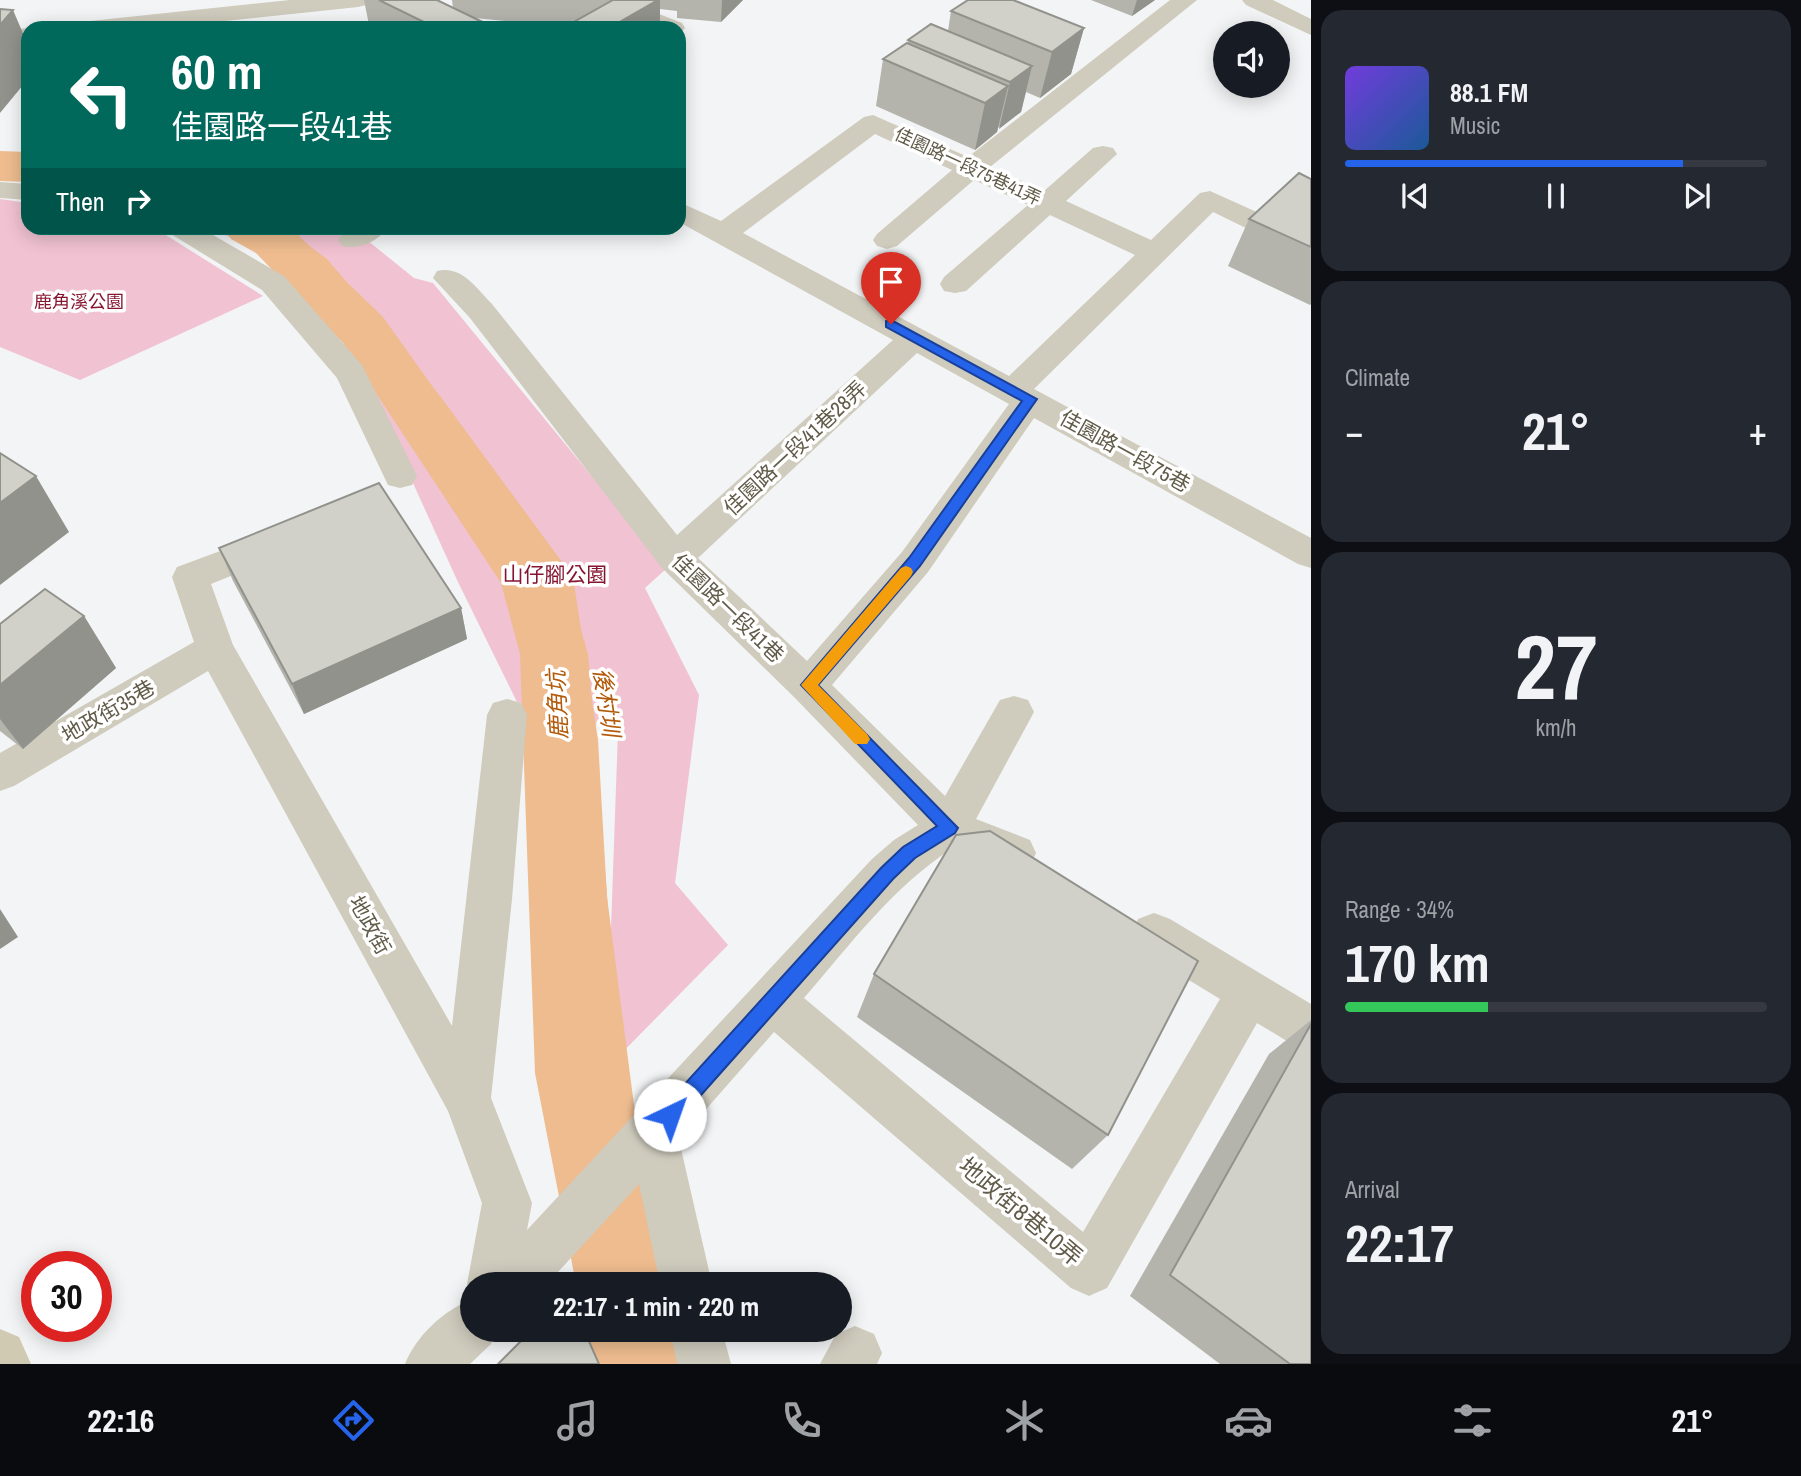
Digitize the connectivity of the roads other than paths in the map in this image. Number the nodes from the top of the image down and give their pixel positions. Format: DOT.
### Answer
graph roads {
  1 [pos="358,0"];
  2 [pos="581,0"];
  3 [pos="1185,0"];
  4 [pos="1254,0"];
  5 [pos="1288,0"];
  6 [pos="312,2"];
  7 [pos="143,11"];
  8 [pos="1311,11"];
  9 [pos="267,19"];
  10 [pos="112,21"];
  11 [pos="334,21"];
  12 [pos="655,21"];
  13 [pos="1311,28"];
  14 [pos="21,36"];
  15 [pos="0,38"];
  16 [pos="1018,102"];
  17 [pos="1043,112"];
  18 [pos="1103,154"];
  19 [pos="971,168"];
  20 [pos="0,190"];
  21 [pos="21,192"];
  22 [pos="1047,203"];
  23 [pos="686,214"];
  24 [pos="1260,224"];
  25 [pos="723,234"];
  26 [pos="193,235"];
  27 [pos="887,240"];
  28 [pos="1155,253"];
  29 [pos="448,278"];
  30 [pos="955,284"];
  31 [pos="915,337"];
  32 [pos="1022,395"];
  33 [pos="400,476"];
  34 [pos="302,532"];
  35 [pos="1311,554"];
  36 [pos="675,558"];
  37 [pos="215,648"];
  38 [pos="808,685"];
  39 [pos="1014,712"];
  40 [pos="506,715"];
  41 [pos="0,774"];
  42 [pos="949,828"];
  43 [pos="1045,867"];
  44 [pos="1124,916"];
  45 [pos="1249,993"];
  46 [pos="773,1001"];
  47 [pos="1311,1030"];
  48 [pos="467,1098"];
  49 [pos="644,1144"];
  50 [pos="495,1272"];
  51 [pos="523,1272"];
  52 [pos="683,1272"];
  53 [pos="460,1337"];
  54 [pos="699,1342"];
  55 [pos="0,1356"];
  56 [pos="4,1364"];
  57 [pos="432,1364"];
  58 [pos="704,1364"];
  1 -- 6 [label="street"];
  2 -- 12 [label="street"];
  3 -- 17 [label="street"];
  4 -- 13 [label="street"];
  5 -- 8 [label="street"];
  6 -- 9 [label="street"];
  6 -- 11 [label="street"];
  7 -- 9 [label="street"];
  7 -- 10 [label="street"];
  14 -- 15 [label="street"];
  16 -- 17 [label="street"];
  17 -- 19 [label="street"];
  18 -- 22 [label="street"];
  19 -- 22 [label="street, 佳園路一段75巷41弄"];
  19 -- 25 [label="street, 佳園路一段75巷41弄"];
  19 -- 27 [label="street"];
  20 -- 21 [label="street"];
  22 -- 28 [label="street, 佳園路一段75巷41弄"];
  22 -- 30 [label="street"];
  23 -- 25 [label="street, 佳園路一段75巷"];
  24 -- 28 [label="street"];
  25 -- 31 [label="street, 佳園路一段75巷"];
  26 -- 33 [label="street"];
  28 -- 32 [label="street"];
  29 -- 36 [label="street, 佳園路一段41巷"];
  31 -- 32 [label="street, 佳園路一段75巷"];
  31 -- 36 [label="street, 佳園路一段41巷28弄"];
  32 -- 35 [label="street, 佳園路一段75巷"];
  32 -- 38 [label="street"];
  34 -- 37 [label="street, 地政街"];
  36 -- 38 [label="street, 佳園路一段41巷"];
  37 -- 41 [label="street, 地政街35巷"];
  37 -- 48 [label="street, 地政街"];
  38 -- 42 [label="street, 佳園路一段41巷"];
  39 -- 42 [label="street"];
  40 -- 48 [label="street"];
  42 -- 43 [label="street, 佳園路一段41巷"];
  42 -- 46 [label="street"];
  44 -- 45 [label="street"];
  45 -- 46 [label="street, 地政街8巷10弄"];
  45 -- 47 [label="street"];
  46 -- 49 [label="street"];
  48 -- 50 [label="street, 地政街"];
  49 -- 51 [label="street"];
  49 -- 52 [label="street"];
  53 -- 57 [label="street"];
  54 -- 58 [label="street"];
  55 -- 56 [label="main road"];
}
